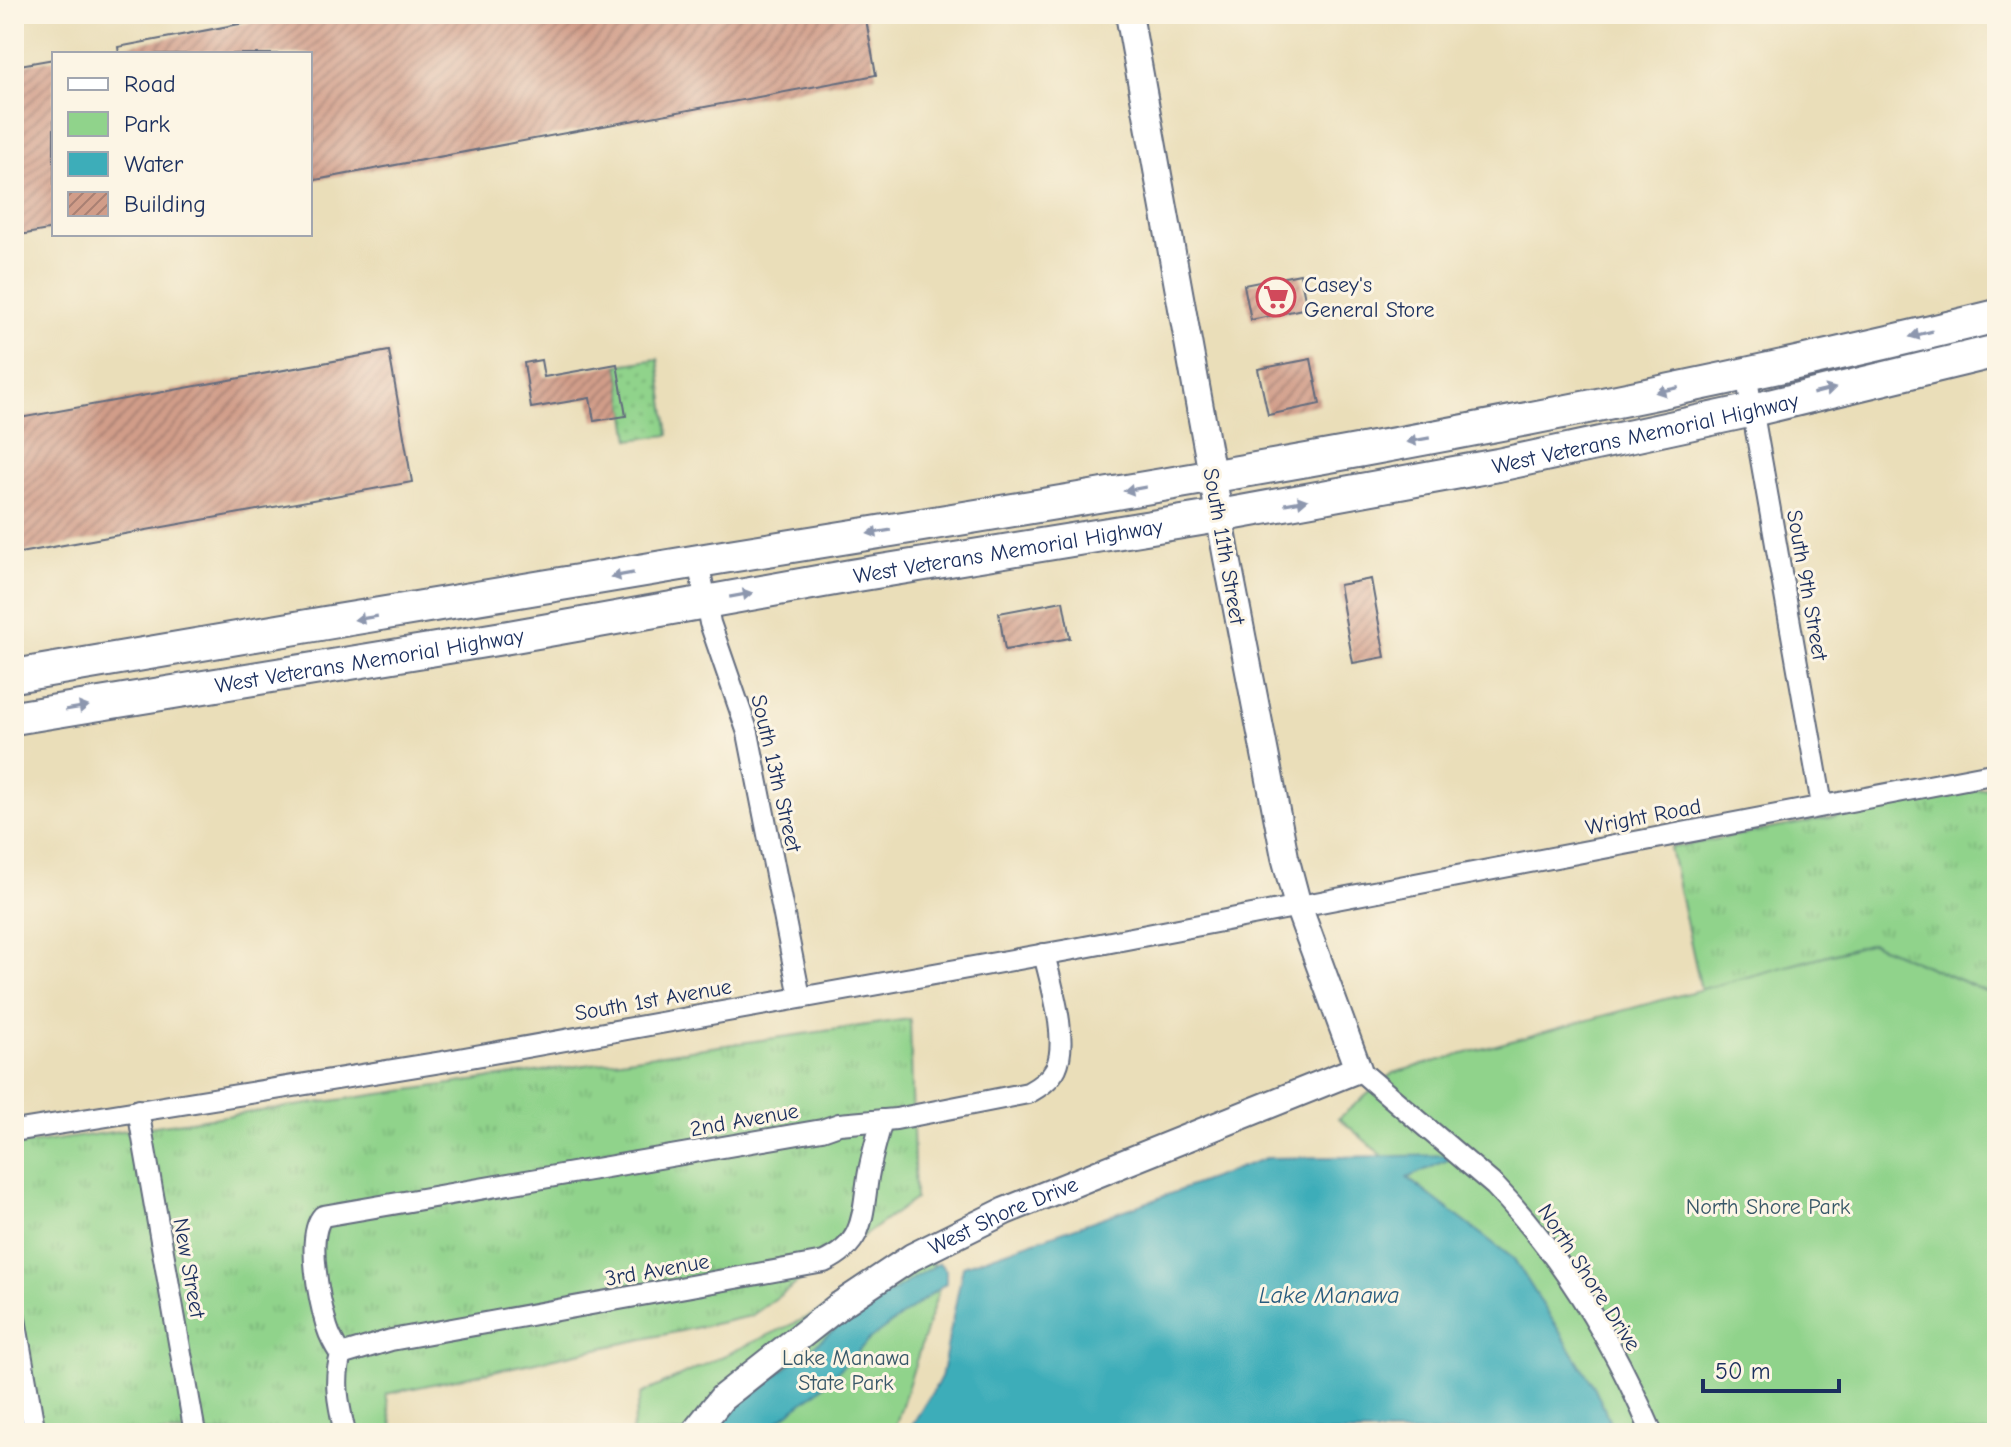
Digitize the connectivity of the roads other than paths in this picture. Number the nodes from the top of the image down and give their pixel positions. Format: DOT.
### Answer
graph roads {
  1 [pos="1129,14"];
  2 [pos="1997,316"];
  3 [pos="1997,351"];
  4 [pos="1746,374"];
  5 [pos="1753,410"];
  6 [pos="1212,476"];
  7 [pos="1219,516"];
  8 [pos="698,561"];
  9 [pos="705,602"];
  10 [pos="14,676"];
  11 [pos="14,718"];
  12 [pos="1997,773"];
  13 [pos="1822,805"];
  14 [pos="1298,906"];
  15 [pos="1044,954"];
  16 [pos="800,997"];
  17 [pos="1358,1069"];
  18 [pos="138,1110"];
  19 [pos="882,1120"];
  20 [pos="14,1131"];
  21 [pos="14,1313"];
  22 [pos="341,1355"];
  23 [pos="35,1433"];
  24 [pos="195,1433"];
  25 [pos="345,1433"];
  26 [pos="694,1433"];
  27 [pos="1652,1433"];
  1 -- 6 [label="street, South 11th Street"];
  2 -- 4 [label="main road, West Veterans Memorial Highway, one-way"];
  5 -- 3 [label="main road, West Veterans Memorial Highway, one-way"];
  4 -- 5 [label="street, South 9th Street"];
  4 -- 6 [label="main road, West Veterans Memorial Highway, one-way"];
  7 -- 5 [label="main road, West Veterans Memorial Highway, one-way"];
  5 -- 13 [label="street, South 9th Street"];
  6 -- 7 [label="street, South 11th Street"];
  6 -- 8 [label="main road, West Veterans Memorial Highway, one-way"];
  9 -- 7 [label="main road, West Veterans Memorial Highway, one-way"];
  7 -- 14 [label="street, South 11th Street"];
  8 -- 9 [label="street, South 13th Street"];
  8 -- 10 [label="main road, West Veterans Memorial Highway, one-way"];
  11 -- 9 [label="main road, West Veterans Memorial Highway, one-way"];
  9 -- 16 [label="street, South 13th Street"];
  12 -- 13 [label="street, Wright Road"];
  13 -- 14 [label="street, Wright Road"];
  14 -- 15 [label="street, South 1st Avenue"];
  14 -- 17 [label="street, South 11th Street"];
  15 -- 16 [label="street, South 1st Avenue"];
  15 -- 19 [label="street, 2nd Avenue"];
  16 -- 18 [label="street, South 1st Avenue"];
  17 -- 26 [label="street, West Shore Drive"];
  17 -- 27 [label="street, North Shore Drive"];
  18 -- 20 [label="street, South 1st Avenue"];
  18 -- 24 [label="street, New Street"];
  19 -- 22 [label="street, 3rd Avenue"];
  19 -- 22 [label="street, 2nd Avenue"];
  21 -- 23 [label="street"];
  22 -- 25 [label="street"];
}
